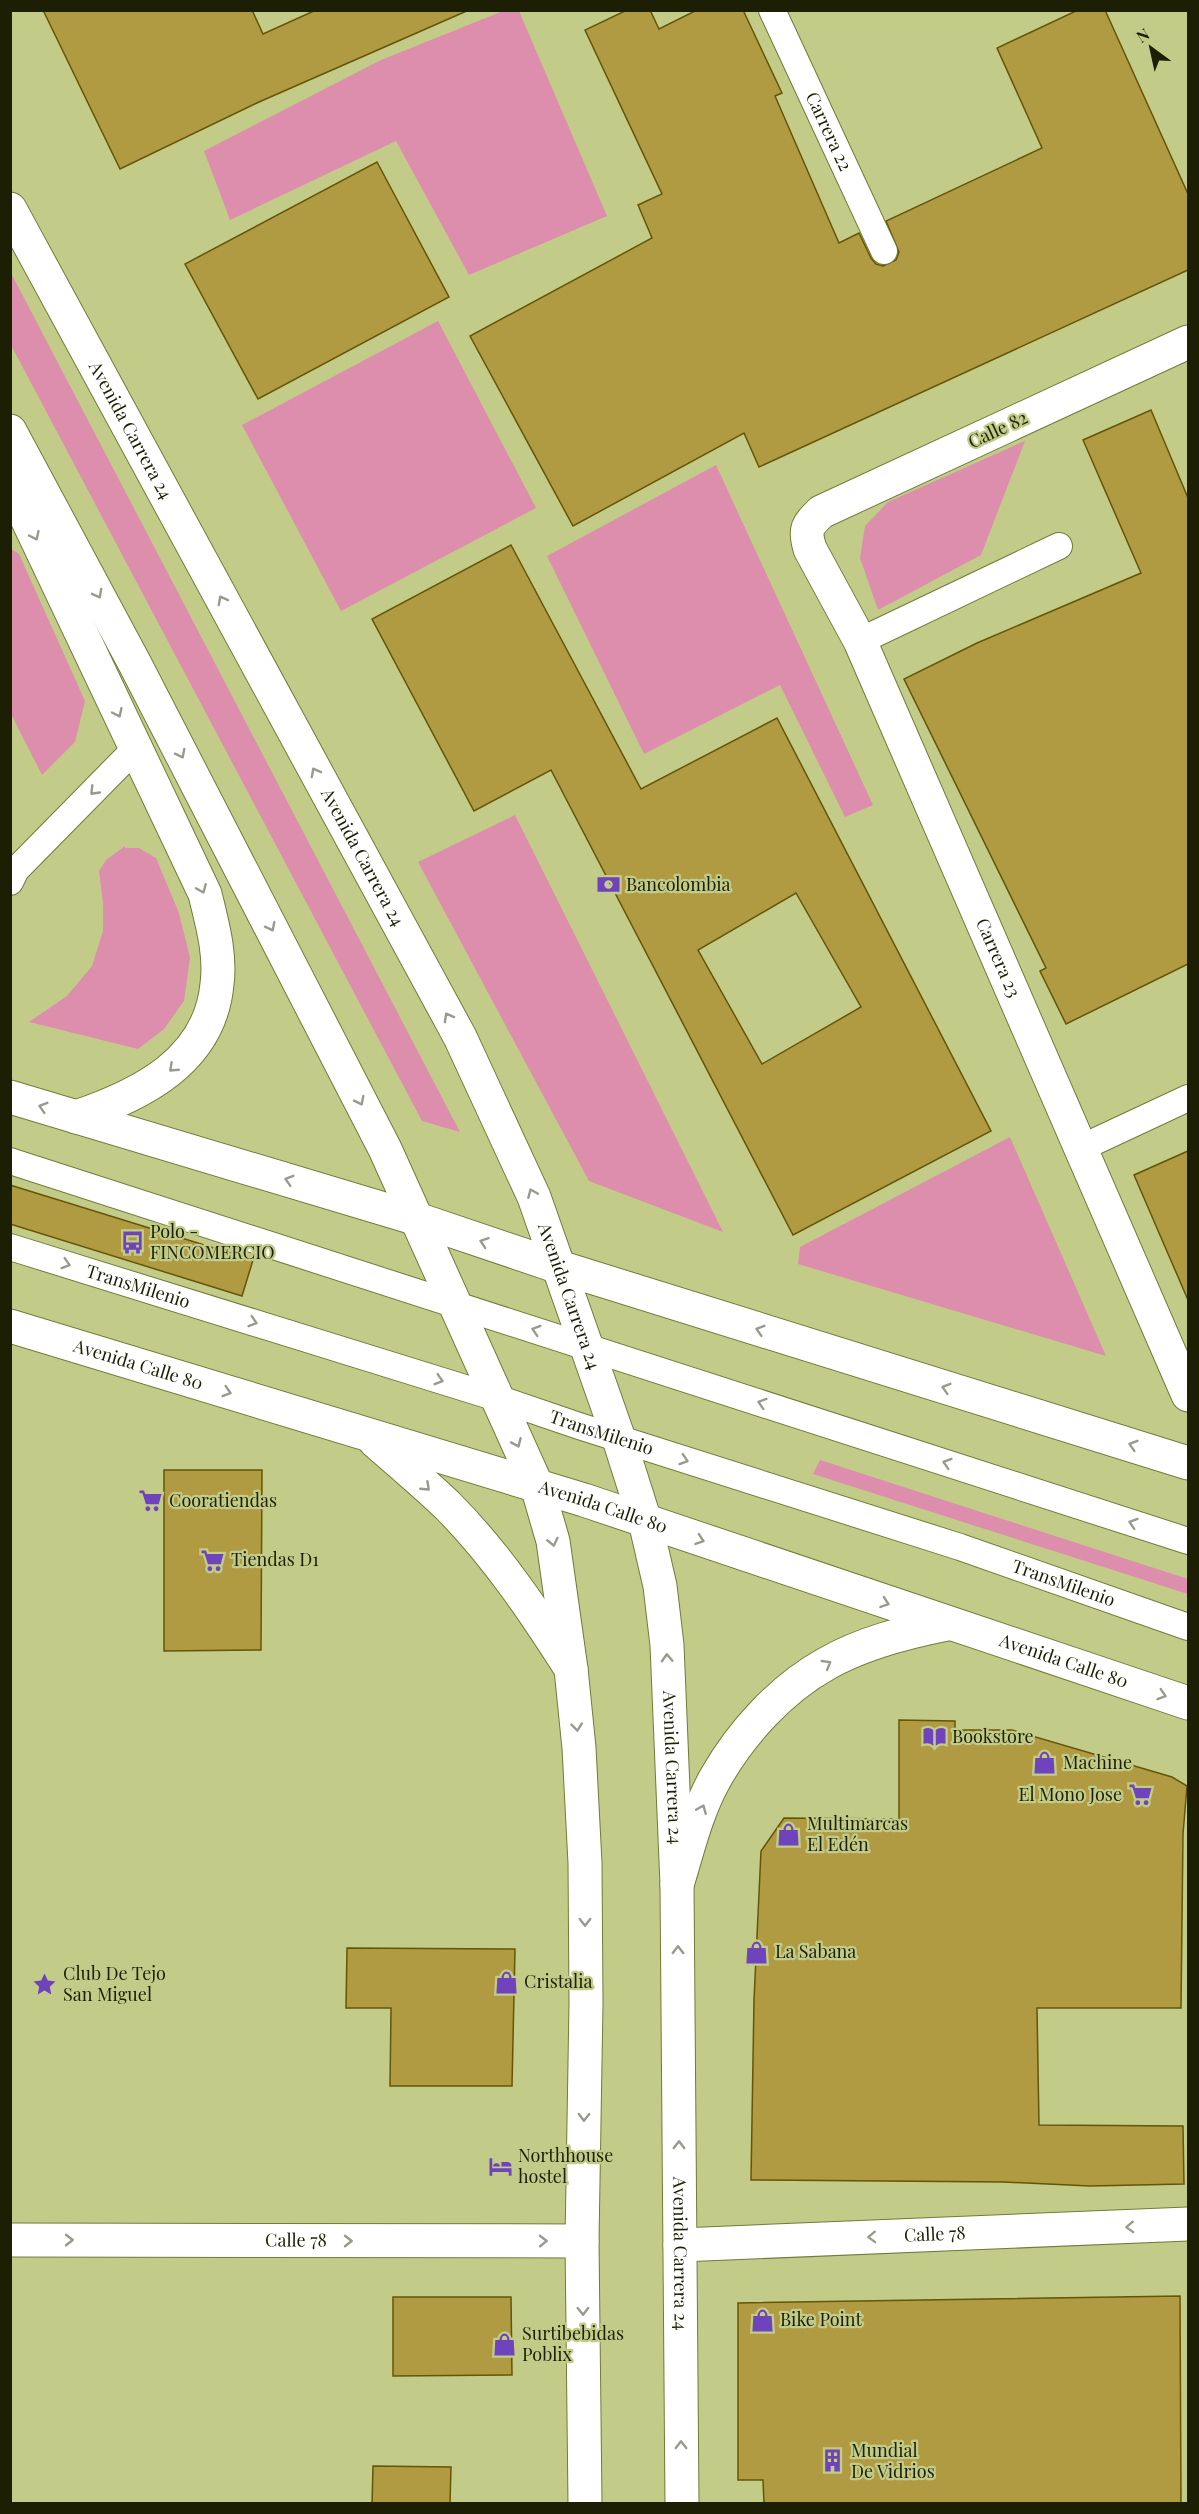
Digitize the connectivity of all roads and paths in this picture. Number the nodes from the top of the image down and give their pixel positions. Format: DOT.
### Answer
graph roads {
  1 [pos="772,10"];
  2 [pos="10,209"];
  3 [pos="884,251"];
  4 [pos="1188,342"];
  5 [pos="10,431"];
  6 [pos="10,483"];
  7 [pos="810,523"];
  8 [pos="1059,546"];
  9 [pos="860,641"];
  10 [pos="135,749"];
  11 [pos="12,870"];
  12 [pos="10,1097"];
  13 [pos="1188,1098"];
  14 [pos="76,1117"];
  15 [pos="1081,1148"];
  16 [pos="10,1161"];
  17 [pos="414,1218"];
  18 [pos="10,1247"];
  19 [pos="559,1267"];
  20 [pos="454,1304"];
  21 [pos="10,1326"];
  22 [pos="585,1346"];
  23 [pos="1188,1395"];
  24 [pos="497,1398"];
  25 [pos="367,1434"];
  26 [pos="619,1439"];
  27 [pos="1188,1463"];
  28 [pos="537,1486"];
  29 [pos="645,1521"];
  30 [pos="1188,1541"];
  31 [pos="947,1624"];
  32 [pos="1188,1627"];
  33 [pos="571,1669"];
  34 [pos="1188,1703"];
  35 [pos="677,1885"];
  36 [pos="1188,2224"];
  37 [pos="10,2240"];
  38 [pos="582,2241"];
  39 [pos="680,2245"];
  40 [pos="585,2504"];
  41 [pos="682,2504"];
  1 -- 3 [label="lane, Carrera 22"];
  19 -- 2 [label="main road, Avenida Carrera 24, one-way"];
  4 -- 7 [label="main road, Calle 82"];
  5 -- 17 [label="main road, one-way"];
  6 -- 10 [label="main road, one-way"];
  7 -- 9 [label="main road, Carrera 23"];
  8 -- 9 [label="lane"];
  9 -- 15 [label="main road, Carrera 23"];
  10 -- 11 [label="lane, one-way"];
  10 -- 14 [label="main road, one-way"];
  14 -- 12 [label="main road, one-way"];
  13 -- 15 [label="lane"];
  17 -- 14 [label="main road, one-way"];
  15 -- 23 [label="main road, Carrera 23"];
  16 -- 20 [label="lane"];
  19 -- 17 [label="main road, one-way"];
  17 -- 20 [label="main road"];
  18 -- 24 [label="lane, TransMilenio, one-way"];
  19 -- 22 [label="main road, Avenida Carrera 24"];
  27 -- 19 [label="main road, one-way"];
  22 -- 20 [label="lane, one-way"];
  20 -- 24 [label="main road"];
  21 -- 25 [label="main road, Avenida Calle 80, one-way"];
  22 -- 26 [label="main road, Avenida Carrera 24"];
  30 -- 22 [label="lane, one-way"];
  24 -- 26 [label="lane, TransMilenio"];
  24 -- 28 [label="main road, one-way"];
  25 -- 28 [label="main road, Avenida Calle 80"];
  25 -- 33 [label="main road, one-way"];
  26 -- 29 [label="main road, Avenida Carrera 24"];
  26 -- 32 [label="lane, TransMilenio, one-way"];
  28 -- 29 [label="main road, Avenida Calle 80"];
  28 -- 33 [label="main road, one-way"];
  29 -- 31 [label="main road, Avenida Calle 80, one-way"];
  35 -- 29 [label="main road, Avenida Carrera 24, one-way"];
  31 -- 34 [label="main road, Avenida Calle 80, one-way"];
  35 -- 31 [label="main road, one-way"];
  33 -- 38 [label="main road, one-way"];
  39 -- 35 [label="main road, Avenida Carrera 24, one-way"];
  36 -- 39 [label="main road, Calle 78, one-way"];
  37 -- 38 [label="main road, Calle 78, one-way"];
  38 -- 40 [label="main road, one-way"];
  41 -- 39 [label="main road, Avenida Carrera 24, one-way"];
}
